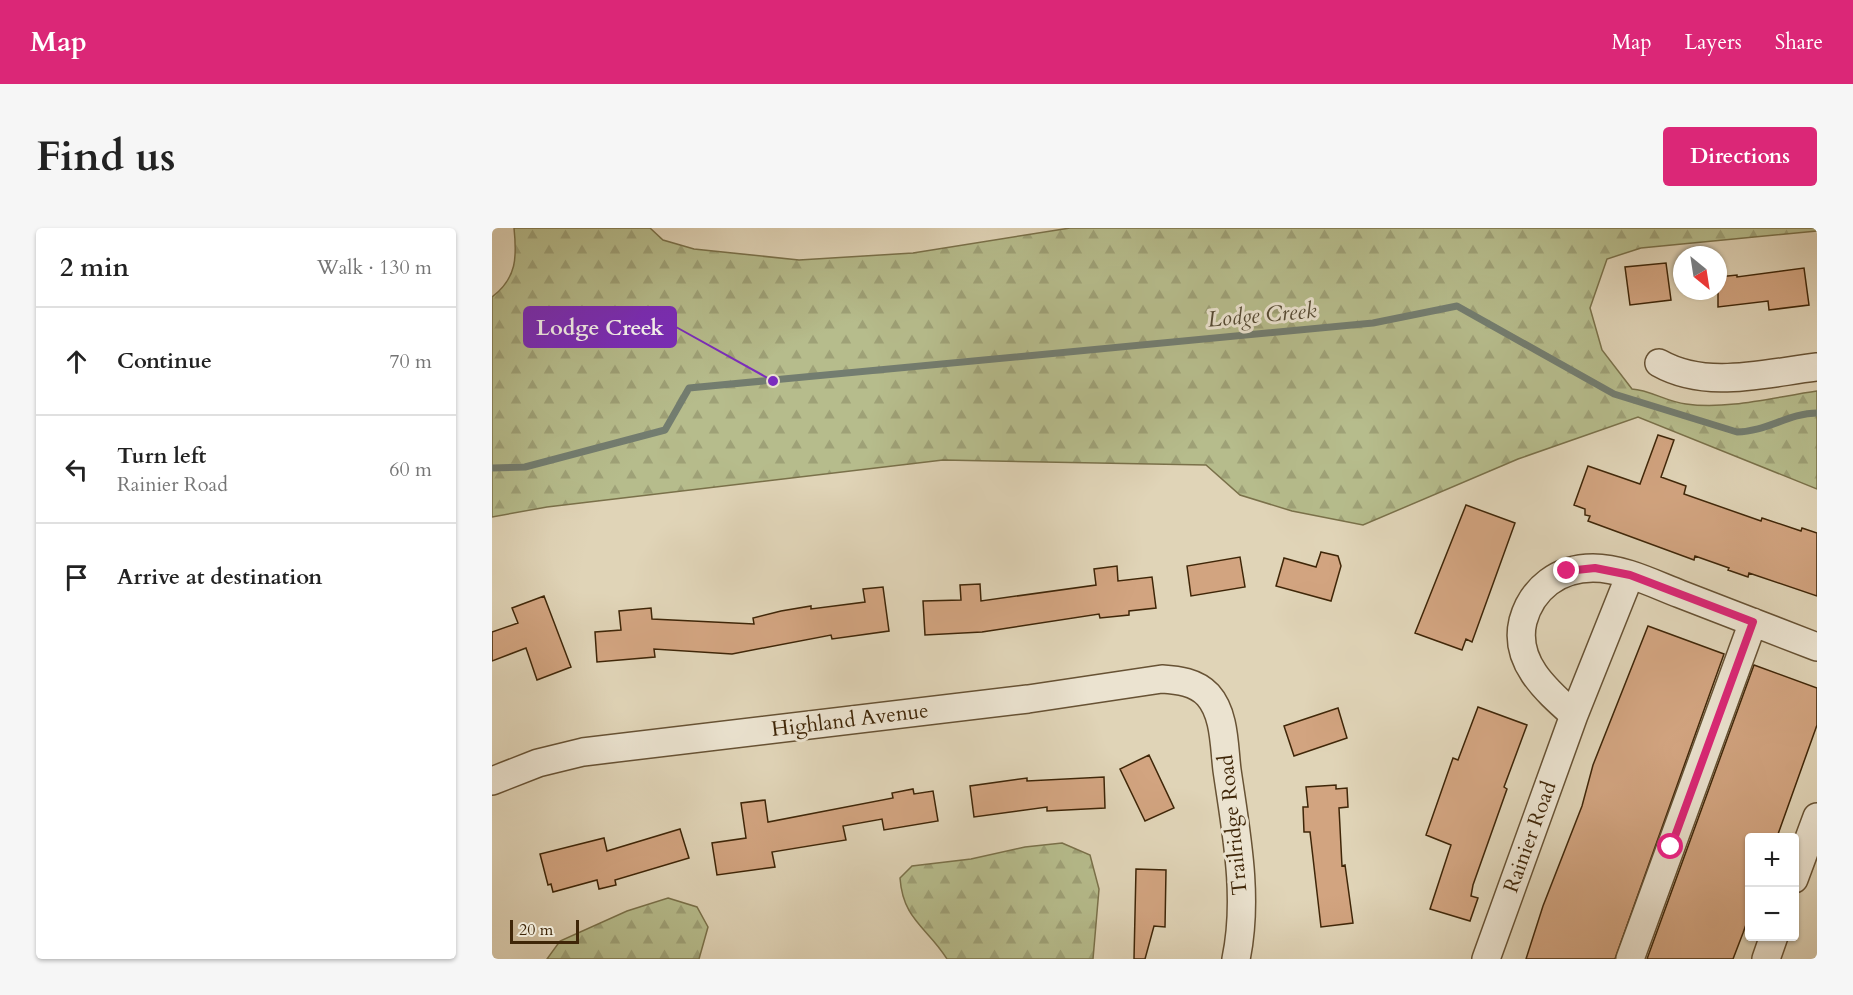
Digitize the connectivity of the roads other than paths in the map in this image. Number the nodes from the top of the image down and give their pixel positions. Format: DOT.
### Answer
graph roads {
  1 [pos="1659,363"];
  2 [pos="1817,367"];
  3 [pos="1630,575"];
  4 [pos="1753,622"];
  5 [pos="1817,647"];
  6 [pos="1207,694"];
  7 [pos="1575,715"];
  8 [pos="492,781"];
  9 [pos="1817,817"];
  10 [pos="1799,866"];
  11 [pos="1772,941"];
  12 [pos="1236,959"];
  13 [pos="1486,959"];
  14 [pos="1630,959"];
  15 [pos="1766,959"];
  1 -- 2 [label="street"];
  3 -- 4 [label="street"];
  3 -- 7 [label="street, Rainier Road"];
  3 -- 7 [label="street"];
  4 -- 5 [label="street"];
  4 -- 14 [label="street"];
  6 -- 8 [label="street, Highland Avenue"];
  6 -- 12 [label="street, Trailridge Road"];
  7 -- 13 [label="street, Rainier Road"];
  9 -- 10 [label="street"];
  11 -- 15 [label="street"];
}
